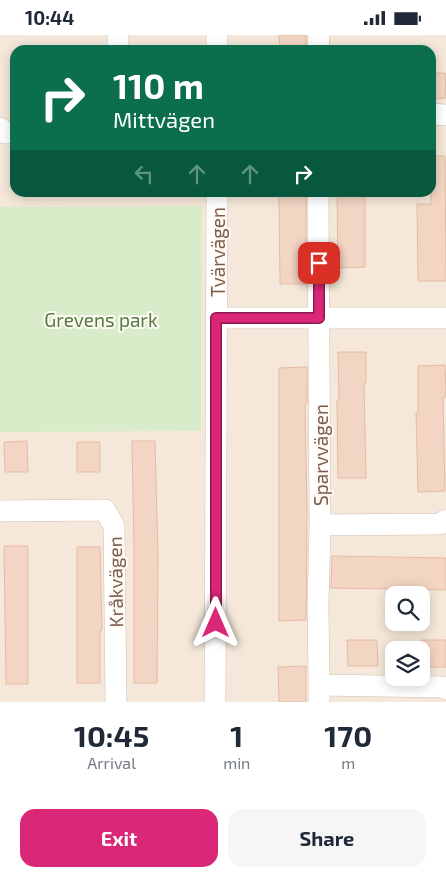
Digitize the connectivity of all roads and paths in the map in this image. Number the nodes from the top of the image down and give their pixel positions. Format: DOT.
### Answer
graph roads {
  1 [pos="217,197"];
  2 [pos="318,197"];
  3 [pos="216,318"];
  4 [pos="319,318"];
  5 [pos="446,318"];
  6 [pos="0,511"];
  7 [pos="446,520"];
  8 [pos="320,525"];
  9 [pos="446,689"];
  10 [pos="319,693"];
  11 [pos="116,702"];
  12 [pos="215,702"];
  1 -- 3 [label="street, Tvärvägen"];
  2 -- 4 [label="street, Sparvvägen"];
  3 -- 4 [label="street"];
  3 -- 12 [label="street, Tvärvägen"];
  4 -- 5 [label="street"];
  4 -- 8 [label="street, Sparvvägen"];
  6 -- 11 [label="street, Kråkvägen"];
  7 -- 8 [label="street, Sparvvägen"];
  8 -- 10 [label="street"];
  9 -- 10 [label="street"];
}
